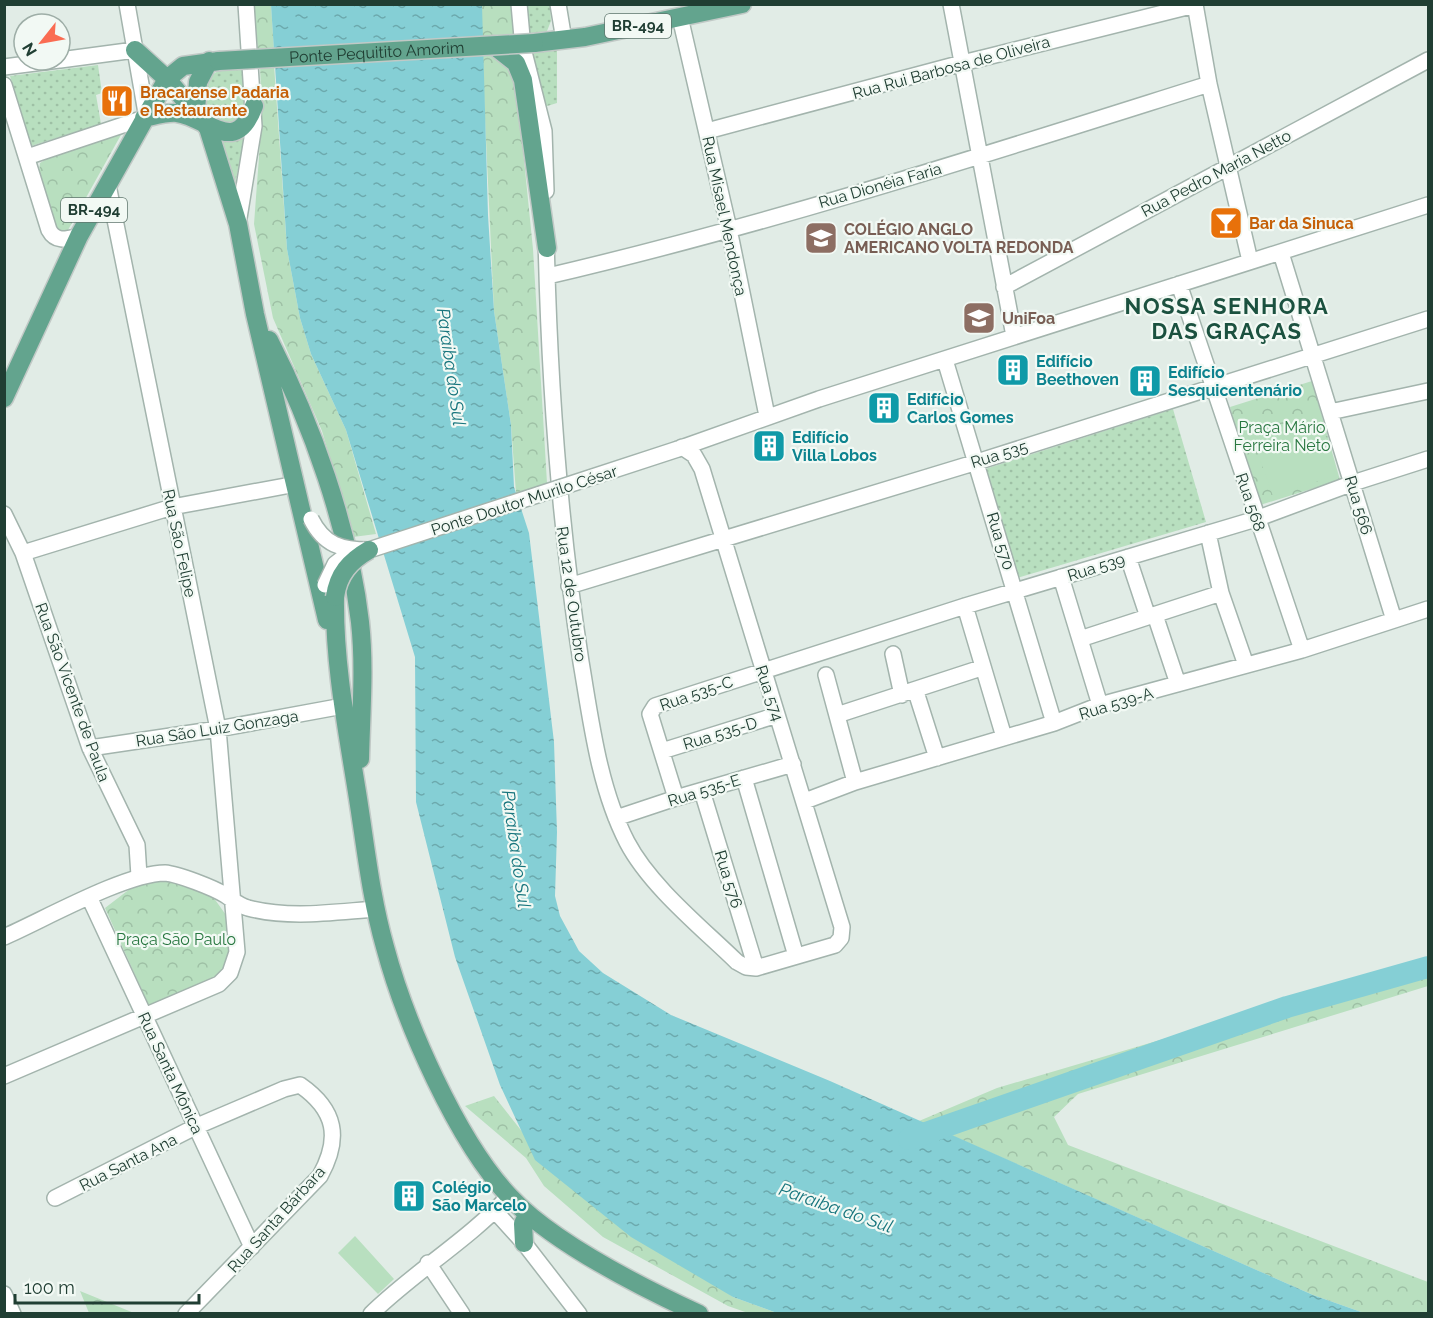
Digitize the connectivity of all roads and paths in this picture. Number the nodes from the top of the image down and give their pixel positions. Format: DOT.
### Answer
graph roads {
  1 [pos="127,4"];
  2 [pos="246,4"];
  3 [pos="519,4"];
  4 [pos="558,4"];
  5 [pos="742,4"];
  6 [pos="951,4"];
  7 [pos="1195,4"];
  8 [pos="680,17"];
  9 [pos="564,40"];
  10 [pos="493,45"];
  11 [pos="135,50"];
  12 [pos="72,58"];
  13 [pos="1428,60"];
  14 [pos="214,61"];
  15 [pos="962,63"];
  16 [pos="167,79"];
  17 [pos="1209,84"];
  18 [pos="4,85"];
  19 [pos="254,106"];
  20 [pos="196,111"];
  21 [pos="145,115"];
  22 [pos="208,128"];
  23 [pos="707,131"];
  24 [pos="979,156"];
  25 [pos="27,157"];
  26 [pos="1228,166"];
  27 [pos="108,185"];
  28 [pos="1428,205"];
  29 [pos="238,224"];
  30 [pos="729,229"];
  31 [pos="79,236"];
  32 [pos="547,248"];
  33 [pos="1281,253"];
  34 [pos="1250,261"];
  35 [pos="548,276"];
  36 [pos="1179,284"];
  37 [pos="1004,287"];
  38 [pos="255,314"];
  39 [pos="1428,319"];
  40 [pos="1014,336"];
  41 [pos="1313,355"];
  42 [pos="945,360"];
  43 [pos="1212,387"];
  44 [pos="1428,391"];
  45 [pos="4,398"];
  46 [pos="1330,412"];
  47 [pos="767,416"];
  48 [pos="680,448"];
  49 [pos="1428,459"];
  50 [pos="977,462"];
  51 [pos="1353,483"];
  52 [pos="297,490"];
  53 [pos="172,507"];
  54 [pos="4,514"];
  55 [pos="1256,519"];
  56 [pos="1208,533"];
  57 [pos="723,539"];
  58 [pos="361,550"];
  59 [pos="23,553"];
  60 [pos="1128,557"];
  61 [pos="1061,577"];
  62 [pos="569,586"];
  63 [pos="1016,591"];
  64 [pos="1221,593"];
  65 [pos="328,595"];
  66 [pos="965,606"];
  67 [pos="1428,609"];
  68 [pos="1151,616"];
  69 [pos="1394,620"];
  70 [pos="1080,639"];
  71 [pos="1302,650"];
  72 [pos="892,654"];
  73 [pos="1246,665"];
  74 [pos="981,668"];
  75 [pos="762,670"];
  76 [pos="826,675"];
  77 [pos="1178,684"];
  78 [pos="909,693"];
  79 [pos="1100,705"];
  80 [pos="343,706"];
  81 [pos="777,715"];
  82 [pos="837,715"];
  83 [pos="1054,723"];
  84 [pos="218,729"];
  85 [pos="1004,737"];
  86 [pos="90,747"];
  87 [pos="662,751"];
  88 [pos="937,758"];
  89 [pos="793,764"];
  90 [pos="744,778"];
  91 [pos="855,782"];
  92 [pos="702,791"];
  93 [pos="676,798"];
  94 [pos="805,801"];
  95 [pos="616,819"];
  96 [pos="366,842"];
  97 [pos="139,876"];
  98 [pos="90,898"];
  99 [pos="235,903"];
  100 [pos="376,909"];
  101 [pos="5,937"];
  102 [pos="796,956"];
  103 [pos="756,968"];
  104 [pos="145,1017"];
  105 [pos="4,1076"];
  106 [pos="300,1085"];
  107 [pos="195,1127"];
  108 [pos="509,1196"];
  109 [pos="55,1198"];
  110 [pos="495,1210"];
  111 [pos="528,1215"];
  112 [pos="524,1243"];
  113 [pos="252,1247"];
  114 [pos="428,1263"];
  115 [pos="4,1294"];
  116 [pos="13,1314"];
  117 [pos="186,1314"];
  118 [pos="371,1314"];
  119 [pos="462,1314"];
  120 [pos="579,1314"];
  121 [pos="699,1314"];
  1 -- 11 [label="street"];
  2 -- 19 [label="street"];
  3 -- 32 [label="street, Rua 12 de Outubro"];
  4 -- 9 [label="street"];
  5 -- 8 [label="main road, BR-494"];
  6 -- 15 [label="street"];
  7 -- 15 [label="street, Rua Rui Barbosa de Oliveira"];
  7 -- 17 [label="street"];
  8 -- 9 [label="main road, BR-494"];
  8 -- 23 [label="street, Rua Misael Mendonça"];
  9 -- 10 [label="main road, Ponte Pequitito Amorim / BR-494, bridge"];
  10 -- 14 [label="main road, Ponte Pequitito Amorim, bridge"];
  10 -- 32 [label="main road"];
  11 -- 12 [label="street"];
  11 -- 16 [label="main road"];
  11 -- 21 [label="street"];
  13 -- 26 [label="street, Rua Pedro Maria Netto"];
  14 -- 16 [label="main road, BR-494"];
  14 -- 20 [label="main road"];
  15 -- 23 [label="street, Rua Rui Barbosa de Oliveira"];
  15 -- 24 [label="street"];
  16 -- 20 [label="main road"];
  16 -- 21 [label="main road, BR-494"];
  17 -- 24 [label="street, Rua Dionéia Faria"];
  17 -- 26 [label="street"];
  18 -- 25 [label="street"];
  19 -- 22 [label="main road"];
  19 -- 29 [label="street"];
  20 -- 22 [label="main road"];
  21 -- 22 [label="main road"];
  21 -- 25 [label="street"];
  21 -- 27 [label="main road, BR-494"];
  22 -- 29 [label="main road"];
  23 -- 30 [label="street, Rua Misael Mendonça"];
  24 -- 30 [label="street, Rua Dionéia Faria"];
  24 -- 37 [label="street"];
  25 -- 31 [label="street"];
  26 -- 34 [label="street"];
  26 -- 37 [label="street, Rua Pedro Maria Netto"];
  27 -- 31 [label="main road, BR-494"];
  27 -- 53 [label="street, Rua São Felipe"];
  28 -- 33 [label="street, Ponte Doutor Murilo César"];
  29 -- 38 [label="main road"];
  30 -- 35 [label="street, Rua Dionéia Faria"];
  30 -- 47 [label="street, Rua Misael Mendonça"];
  31 -- 45 [label="main road, BR-494"];
  32 -- 35 [label="street, Rua 12 de Outubro"];
  33 -- 34 [label="street, Ponte Doutor Murilo César"];
  33 -- 41 [label="street, Rua 566"];
  34 -- 36 [label="street, Ponte Doutor Murilo César"];
  35 -- 62 [label="street, Rua 12 de Outubro"];
  36 -- 40 [label="street, Ponte Doutor Murilo César"];
  36 -- 43 [label="street, Rua 568"];
  37 -- 40 [label="street"];
  38 -- 52 [label="main road"];
  38 -- 96 [label="main road"];
  39 -- 41 [label="street, Rua 535"];
  40 -- 42 [label="street, Ponte Doutor Murilo César"];
  41 -- 43 [label="street, Rua 535"];
  41 -- 46 [label="street, Rua 566"];
  42 -- 47 [label="street, Ponte Doutor Murilo César"];
  42 -- 50 [label="street, Rua 570"];
  43 -- 50 [label="street, Rua 535"];
  43 -- 55 [label="street, Rua 568"];
  44 -- 46 [label="street"];
  46 -- 51 [label="street, Rua 566"];
  47 -- 48 [label="street, Ponte Doutor Murilo César"];
  48 -- 57 [label="street, Rua 574"];
  48 -- 58 [label="street, Ponte Doutor Murilo César, bridge"];
  49 -- 51 [label="street, Rua 539"];
  50 -- 57 [label="street, Rua 535"];
  50 -- 63 [label="street, Rua 570"];
  51 -- 55 [label="street, Rua 539"];
  51 -- 69 [label="street, Rua 566"];
  52 -- 53 [label="street"];
  52 -- 58 [label="street, bridge"];
  52 -- 65 [label="main road"];
  53 -- 59 [label="street"];
  53 -- 84 [label="street, Rua São Felipe"];
  54 -- 59 [label="street, Rua São Vicente de Paula"];
  55 -- 56 [label="street, Rua 539"];
  55 -- 71 [label="street, Rua 568"];
  56 -- 60 [label="street, Rua 539"];
  56 -- 64 [label="street"];
  57 -- 62 [label="street, Rua 535"];
  57 -- 75 [label="street, Rua 574"];
  58 -- 65 [label="main road, bridge"];
  59 -- 86 [label="street, Rua São Vicente de Paula"];
  60 -- 61 [label="street, Rua 539"];
  60 -- 68 [label="street"];
  61 -- 63 [label="street, Rua 539"];
  61 -- 70 [label="street"];
  62 -- 95 [label="street, Rua 12 de Outubro"];
  63 -- 66 [label="street, Rua 539"];
  63 -- 83 [label="street, Rua 570"];
  64 -- 68 [label="street"];
  64 -- 73 [label="street"];
  65 -- 80 [label="main road"];
  66 -- 74 [label="street"];
  66 -- 75 [label="street, Rua 539"];
  67 -- 69 [label="street, Rua 539-A"];
  68 -- 70 [label="street"];
  68 -- 77 [label="street"];
  69 -- 71 [label="street, Rua 539-A"];
  70 -- 79 [label="street"];
  71 -- 73 [label="street, Rua 539-A"];
  72 -- 78 [label="street"];
  73 -- 77 [label="street, Rua 539-A"];
  74 -- 78 [label="street"];
  74 -- 85 [label="street"];
  75 -- 81 [label="street, Rua 574"];
  75 -- 87 [label="street, Rua 535-C"];
  76 -- 82 [label="street"];
  77 -- 79 [label="street, Rua 539-A"];
  78 -- 82 [label="street"];
  78 -- 88 [label="street"];
  79 -- 83 [label="street, Rua 539-A"];
  80 -- 84 [label="street, Rua São Luiz Gonzaga"];
  80 -- 96 [label="main road"];
  81 -- 87 [label="street, Rua 535-D"];
  81 -- 89 [label="street, Rua 574"];
  82 -- 91 [label="street"];
  83 -- 85 [label="street, Rua 539-A"];
  84 -- 86 [label="street, Rua São Luiz Gonzaga"];
  84 -- 99 [label="street, Rua São Felipe"];
  85 -- 88 [label="street, Rua 539-A"];
  86 -- 97 [label="street, Rua São Vicente de Paula"];
  87 -- 93 [label="street, Rua 535-C"];
  88 -- 91 [label="street, Rua 539-A"];
  89 -- 90 [label="street, Rua 535-E"];
  89 -- 94 [label="street, Rua 574"];
  90 -- 92 [label="street, Rua 535-E"];
  90 -- 102 [label="street"];
  91 -- 94 [label="street, Rua 539-A"];
  92 -- 93 [label="street, Rua 535-E"];
  92 -- 103 [label="street, Rua 576"];
  93 -- 95 [label="street, Rua 535-E"];
  94 -- 102 [label="street, Rua 574"];
  95 -- 103 [label="street, Rua 12 de Outubro"];
  96 -- 100 [label="main road"];
  97 -- 98 [label="street"];
  97 -- 99 [label="street"];
  98 -- 101 [label="street"];
  98 -- 104 [label="street, Rua Santa Mônica"];
  99 -- 100 [label="street"];
  99 -- 104 [label="street, Rua São Felipe"];
  100 -- 108 [label="main road"];
  102 -- 103 [label="street"];
  104 -- 105 [label="street, Rua São Felipe"];
  104 -- 107 [label="street, Rua Santa Mônica"];
  106 -- 107 [label="street, Rua Santa Ana"];
  106 -- 113 [label="street, Rua Santa Bárbara"];
  107 -- 109 [label="street, Rua Santa Ana"];
  107 -- 113 [label="street, Rua Santa Mônica"];
  108 -- 110 [label="street"];
  108 -- 111 [label="main road"];
  110 -- 112 [label="street"];
  110 -- 114 [label="street"];
  111 -- 112 [label="main road"];
  111 -- 121 [label="main road"];
  112 -- 120 [label="street"];
  113 -- 117 [label="street, Rua Santa Bárbara"];
  114 -- 118 [label="street"];
  114 -- 119 [label="street"];
  115 -- 116 [label="street"];
}
